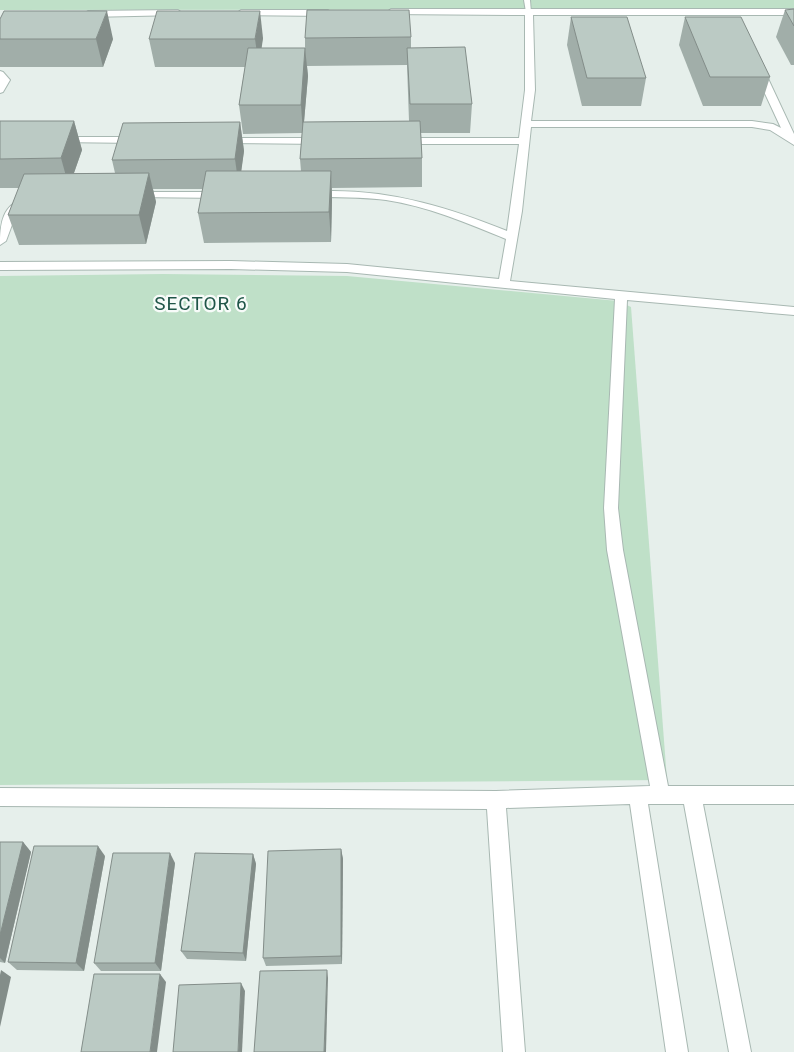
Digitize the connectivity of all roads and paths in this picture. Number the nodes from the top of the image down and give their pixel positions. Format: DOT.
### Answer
graph roads {
  1 [pos="527,0"];
  2 [pos="653,0"];
  3 [pos="338,12"];
  4 [pos="377,12"];
  5 [pos="529,12"];
  6 [pos="657,12"];
  7 [pos="794,12"];
  8 [pos="190,13"];
  9 [pos="230,13"];
  10 [pos="76,14"];
  11 [pos="756,63"];
  12 [pos="0,74"];
  13 [pos="0,90"];
  14 [pos="526,124"];
  15 [pos="792,139"];
  16 [pos="49,140"];
  17 [pos="147,140"];
  18 [pos="216,141"];
  19 [pos="334,141"];
  20 [pos="523,141"];
  21 [pos="399,144"];
  22 [pos="303,194"];
  23 [pos="126,195"];
  24 [pos="234,195"];
  25 [pos="39,197"];
  26 [pos="512,237"];
  27 [pos="0,242"];
  28 [pos="0,266"];
  29 [pos="504,283"];
  30 [pos="621,296"];
  31 [pos="794,311"];
  32 [pos="638,795"];
  33 [pos="661,795"];
  34 [pos="692,795"];
  35 [pos="794,795"];
  36 [pos="0,797"];
  37 [pos="496,800"];
  38 [pos="514,1052"];
  39 [pos="677,1052"];
  40 [pos="740,1052"];
  1 -- 5 [label="lane"];
  2 -- 6 [label="street"];
  3 -- 9 [label="street"];
  4 -- 5 [label="street"];
  5 -- 6 [label="street"];
  5 -- 14 [label="street"];
  6 -- 7 [label="street"];
  8 -- 10 [label="street"];
  11 -- 15 [label="street"];
  12 -- 13 [label="street"];
  14 -- 15 [label="street"];
  14 -- 20 [label="street"];
  16 -- 17 [label="street"];
  18 -- 19 [label="street"];
  20 -- 21 [label="street"];
  20 -- 26 [label="street"];
  22 -- 26 [label="street"];
  23 -- 24 [label="street"];
  25 -- 27 [label="street"];
  26 -- 29 [label="street"];
  28 -- 29 [label="street"];
  29 -- 30 [label="street"];
  30 -- 31 [label="street"];
  30 -- 33 [label="street"];
  32 -- 33 [label="street"];
  32 -- 37 [label="street"];
  32 -- 39 [label="street"];
  33 -- 34 [label="street"];
  34 -- 35 [label="street"];
  34 -- 40 [label="street"];
  36 -- 37 [label="street"];
  37 -- 38 [label="street"];
}
